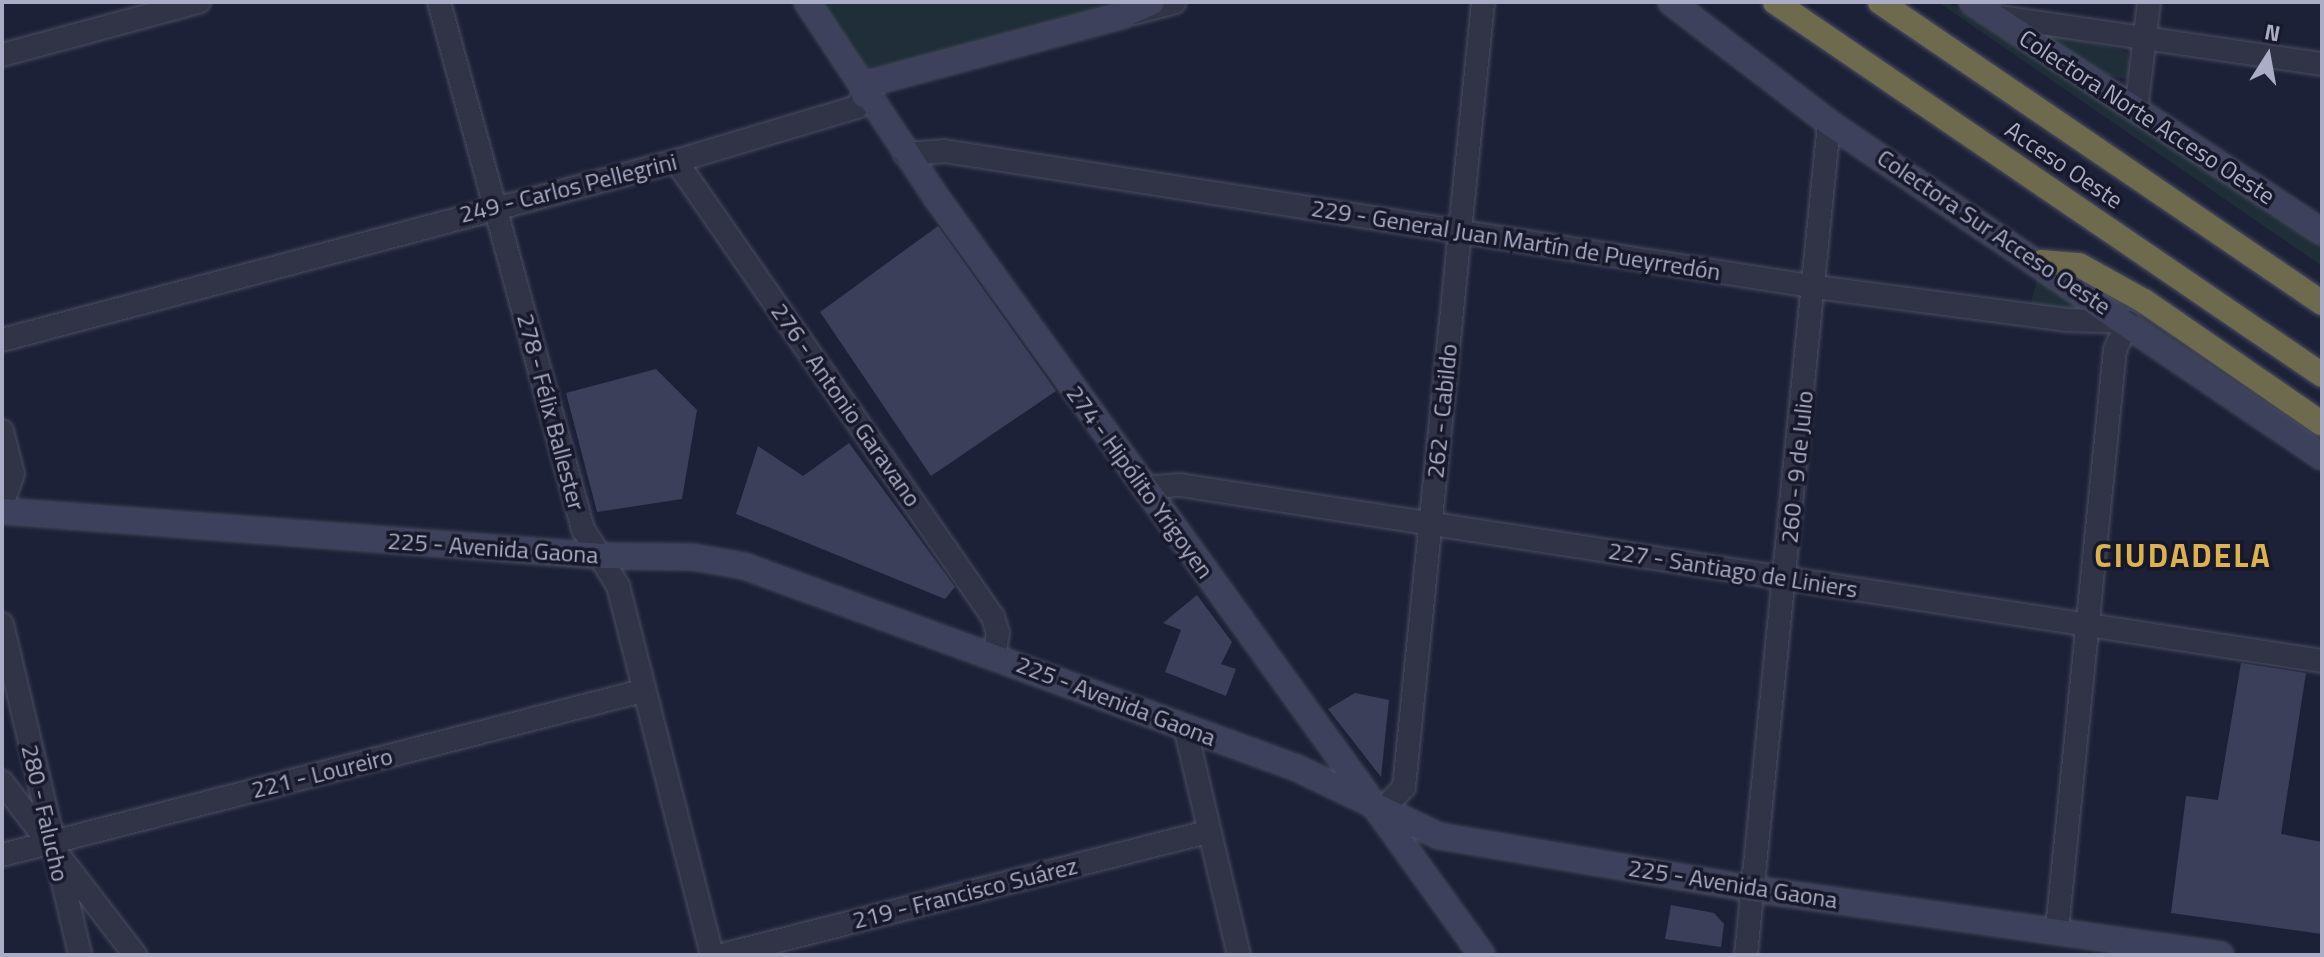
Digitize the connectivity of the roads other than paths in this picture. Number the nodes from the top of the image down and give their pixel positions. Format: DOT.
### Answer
graph roads {
  1 [pos="199,2"];
  2 [pos="439,2"];
  3 [pos="807,2"];
  4 [pos="1152,2"];
  5 [pos="1175,2"];
  6 [pos="1483,2"];
  7 [pos="1671,2"];
  8 [pos="1775,2"];
  9 [pos="1880,2"];
  10 [pos="2149,2"];
  11 [pos="1983,9"];
  12 [pos="1121,16"];
  13 [pos="2145,37"];
  14 [pos="2,55"];
  15 [pos="2322,64"];
  16 [pos="864,95"];
  17 [pos="2136,111"];
  18 [pos="1829,123"];
  19 [pos="905,154"];
  20 [pos="676,161"];
  21 [pos="495,207"];
  22 [pos="1460,232"];
  23 [pos="2322,232"];
  24 [pos="2041,262"];
  25 [pos="1816,287"];
  26 [pos="2322,303"];
  27 [pos="2128,322"];
  28 [pos="2,340"];
  29 [pos="2322,375"];
  30 [pos="2322,424"];
  31 [pos="2,431"];
  32 [pos="2322,457"];
  33 [pos="1144,488"];
  34 [pos="2,504"];
  35 [pos="2,511"];
  36 [pos="1432,524"];
  37 [pos="601,556"];
  38 [pos="1786,579"];
  39 [pos="2088,623"];
  40 [pos="2,624"];
  41 [pos="994,655"];
  42 [pos="2322,661"];
  43 [pos="642,691"];
  44 [pos="1185,727"];
  45 [pos="2,782"];
  46 [pos="1381,811"];
  47 [pos="1207,832"];
  48 [pos="50,843"];
  49 [pos="2,855"];
  50 [pos="1753,889"];
  51 [pos="2057,930"];
  52 [pos="80,955"];
  53 [pos="135,955"];
  54 [pos="712,955"];
  55 [pos="722,955"];
  56 [pos="1239,955"];
  57 [pos="1482,955"];
  58 [pos="1746,955"];
  59 [pos="2056,955"];
  60 [pos="2220,955"];
  1 -- 14 [label="street"];
  2 -- 21 [label="street, 278 - Félix Ballester"];
  3 -- 16 [label="street, 274 - Hipólito Yrigoyen"];
  4 -- 12 [label="street, 249 - Carlos Pellegrini"];
  5 -- 12 [label="street, 249 - Carlos Pellegrini"];
  6 -- 22 [label="street, 262 - Cabildo"];
  7 -- 18 [label="street, Colectora Sur Acceso Oeste"];
  8 -- 29 [label="highway, Acceso Oeste"];
  9 -- 26 [label="highway, Acceso Oeste"];
  10 -- 13 [label="street"];
  11 -- 13 [label="street"];
  11 -- 17 [label="street, Colectora Norte Acceso Oeste"];
  12 -- 16 [label="street, 249 - Carlos Pellegrini"];
  13 -- 15 [label="street"];
  13 -- 17 [label="street"];
  16 -- 19 [label="street, 274 - Hipólito Yrigoyen"];
  16 -- 20 [label="street, 249 - Carlos Pellegrini"];
  17 -- 23 [label="street, Colectora Norte Acceso Oeste"];
  18 -- 24 [label="street, Colectora Sur Acceso Oeste"];
  18 -- 25 [label="street, 260 - 9 de Julio"];
  19 -- 22 [label="street, 229 - General Juan Martín de Pueyrredón"];
  19 -- 33 [label="street, 274 - Hipólito Yrigoyen"];
  20 -- 21 [label="street, 249 - Carlos Pellegrini"];
  20 -- 41 [label="street, 276 - Antonio Garavano"];
  21 -- 28 [label="street, 249 - Carlos Pellegrini"];
  21 -- 37 [label="street, 278 - Félix Ballester"];
  22 -- 25 [label="street, 229 - General Juan Martín de Pueyrredón"];
  22 -- 36 [label="street, 262 - Cabildo"];
  24 -- 27 [label="street, Colectora Sur Acceso Oeste"];
  24 -- 30 [label="highway"];
  25 -- 27 [label="street, 229 - General Juan Martín de Pueyrredón"];
  25 -- 38 [label="street, 260 - 9 de Julio"];
  27 -- 32 [label="street, Colectora Sur Acceso Oeste"];
  27 -- 39 [label="street"];
  31 -- 34 [label="street"];
  33 -- 36 [label="street, 227 - Santiago de Liniers"];
  33 -- 46 [label="street, 274 - Hipólito Yrigoyen"];
  35 -- 37 [label="street, 225 - Avenida Gaona"];
  36 -- 38 [label="street, 227 - Santiago de Liniers"];
  36 -- 46 [label="street, 262 - Cabildo"];
  37 -- 41 [label="street, 225 - Avenida Gaona"];
  37 -- 43 [label="street, 278 - Félix Ballester"];
  38 -- 39 [label="street, 227 - Santiago de Liniers"];
  38 -- 50 [label="street, 260 - 9 de Julio"];
  39 -- 42 [label="street, 227 - Santiago de Liniers"];
  39 -- 51 [label="street"];
  40 -- 48 [label="street, 280 - Falucho"];
  41 -- 44 [label="street, 225 - Avenida Gaona"];
  43 -- 48 [label="street, 221 - Loureiro"];
  43 -- 54 [label="street, 278 - Félix Ballester"];
  44 -- 46 [label="street, 225 - Avenida Gaona"];
  44 -- 47 [label="street"];
  45 -- 48 [label="street"];
  46 -- 50 [label="street, 225 - Avenida Gaona"];
  46 -- 57 [label="street, 274 - Hipólito Yrigoyen"];
  47 -- 55 [label="street, 219 - Francisco Suárez"];
  47 -- 56 [label="street"];
  48 -- 49 [label="street, 221 - Loureiro"];
  48 -- 52 [label="street, 280 - Falucho"];
  48 -- 53 [label="street"];
  50 -- 51 [label="street, 225 - Avenida Gaona"];
  50 -- 58 [label="street, 260 - 9 de Julio"];
  51 -- 59 [label="street"];
  51 -- 60 [label="street, 225 - Avenida Gaona"];
}
